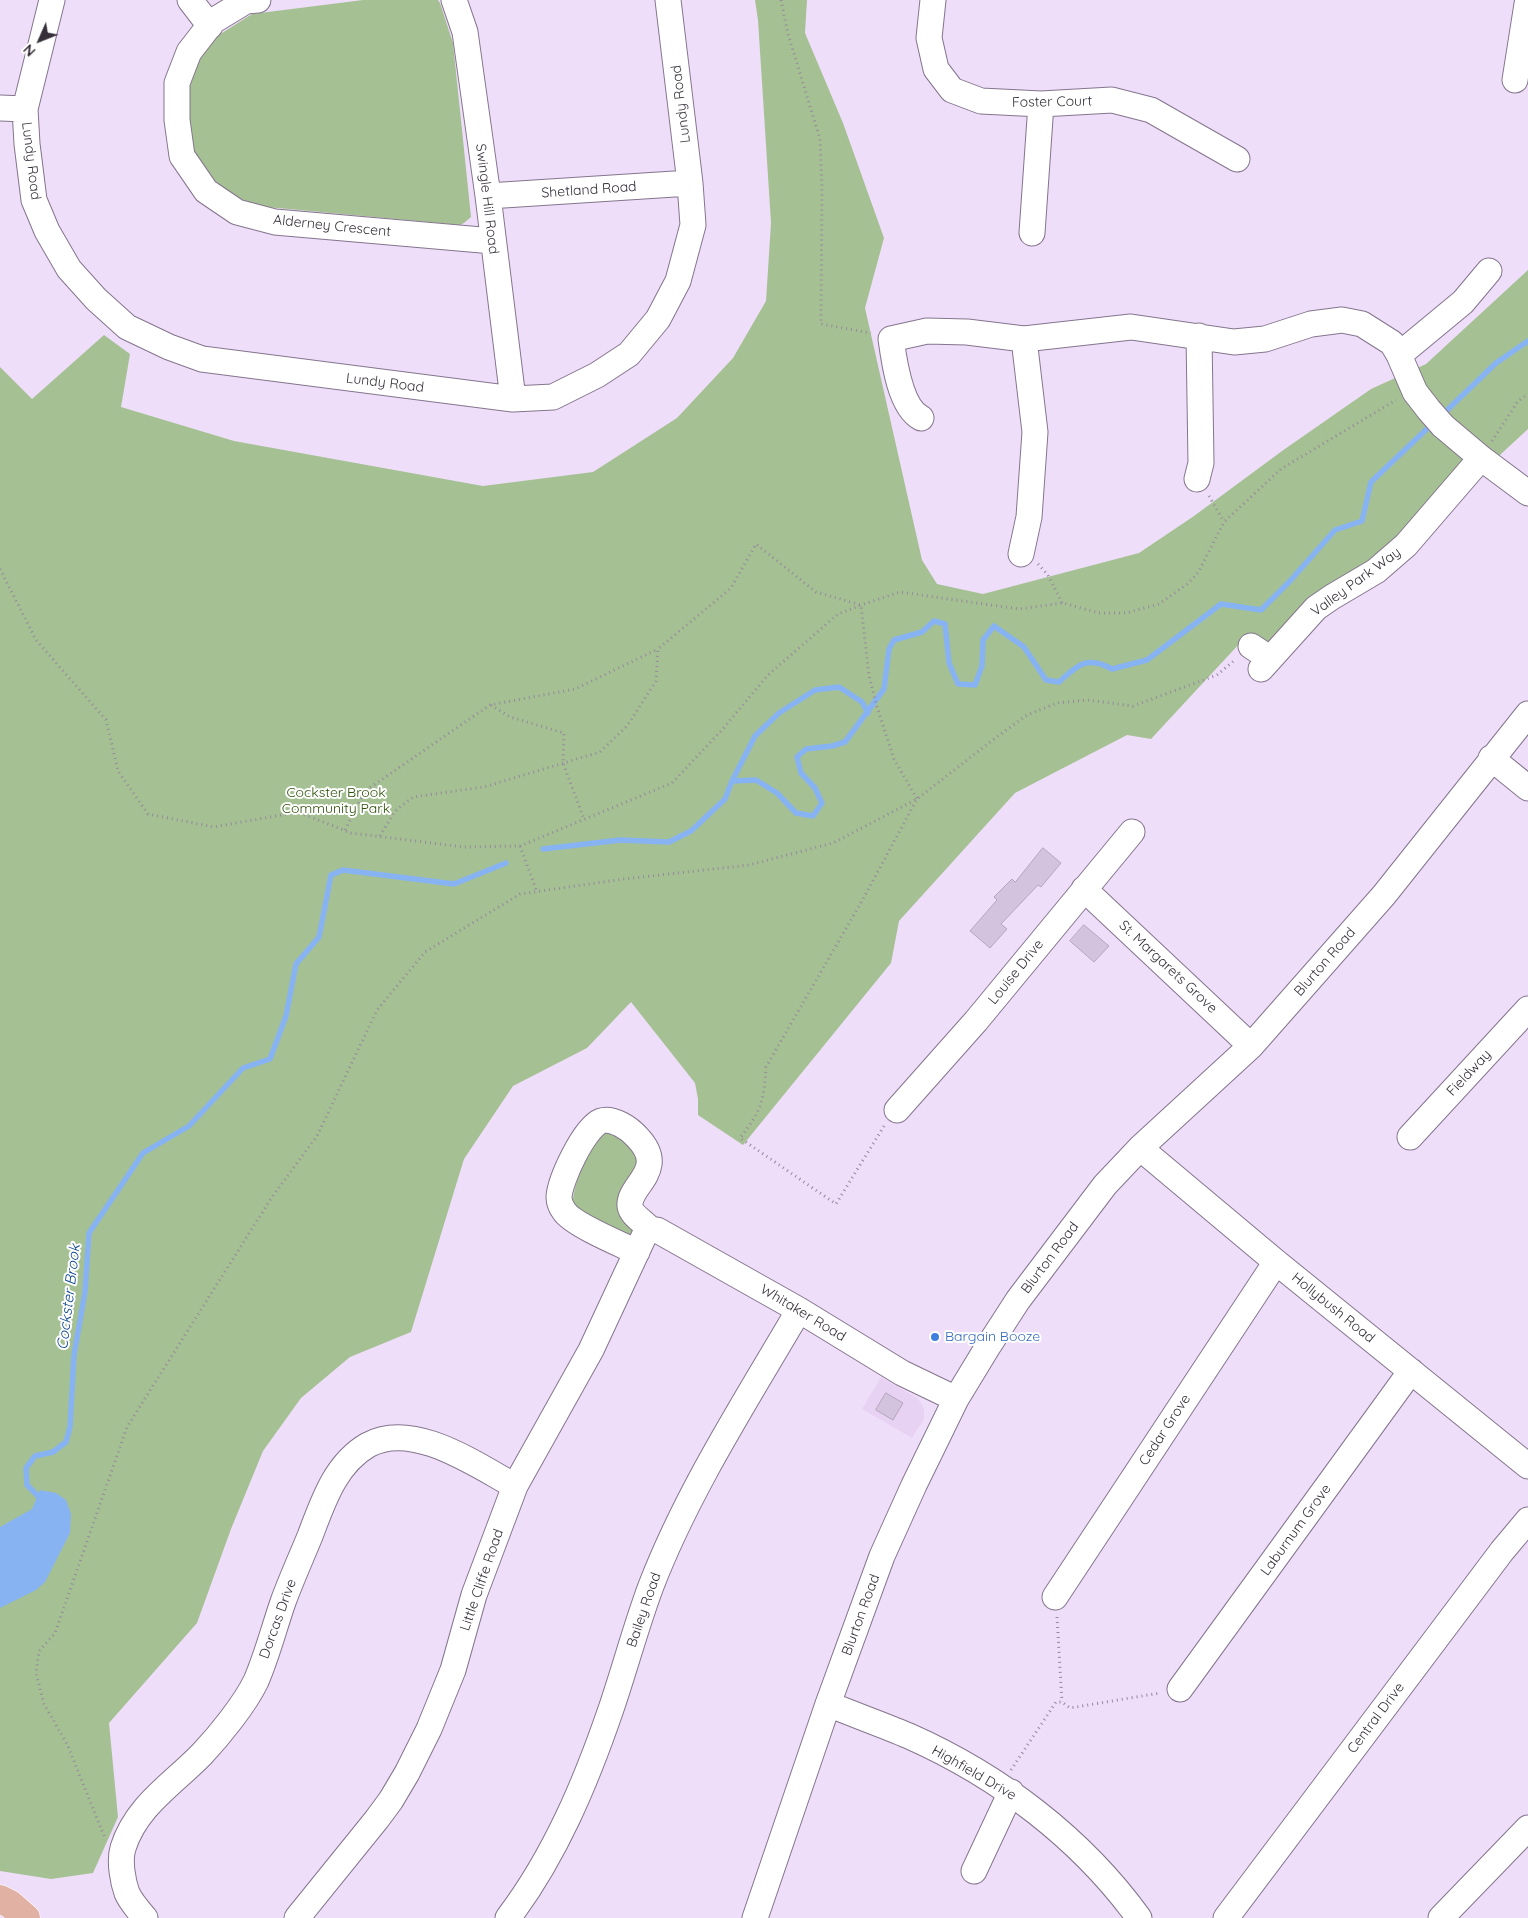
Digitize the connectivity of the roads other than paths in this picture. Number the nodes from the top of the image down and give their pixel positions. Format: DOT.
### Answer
graph roads {
  1 [pos="52,0"];
  2 [pos="190,0"];
  3 [pos="258,0"];
  4 [pos="454,0"];
  5 [pos="668,0"];
  6 [pos="933,0"];
  7 [pos="1521,3"];
  8 [pos="210,26"];
  9 [pos="1515,80"];
  10 [pos="1041,104"];
  11 [pos="0,108"];
  12 [pos="25,110"];
  13 [pos="1237,159"];
  14 [pos="690,184"];
  15 [pos="488,196"];
  16 [pos="1032,234"];
  17 [pos="493,241"];
  18 [pos="1489,272"];
  19 [pos="1199,336"];
  20 [pos="1024,339"];
  21 [pos="1399,355"];
  22 [pos="513,399"];
  23 [pos="921,418"];
  24 [pos="1481,458"];
  25 [pos="1205,469"];
  26 [pos="1528,493"];
  27 [pos="1031,542"];
  28 [pos="1260,658"];
  29 [pos="1528,714"];
  30 [pos="1491,758"];
  31 [pos="1528,788"];
  32 [pos="1132,832"];
  33 [pos="1084,889"];
  34 [pos="1528,1009"];
  35 [pos="1251,1046"];
  36 [pos="897,1110"];
  37 [pos="1410,1137"];
  38 [pos="1140,1148"];
  39 [pos="650,1229"];
  40 [pos="637,1252"];
  41 [pos="1276,1262"];
  42 [pos="799,1310"];
  43 [pos="1411,1371"];
  44 [pos="956,1399"];
  45 [pos="1528,1466"];
  46 [pos="516,1486"];
  47 [pos="1528,1520"];
  48 [pos="1055,1598"];
  49 [pos="1180,1689"];
  50 [pos="828,1704"];
  51 [pos="1006,1789"];
  52 [pos="1528,1828"];
  53 [pos="974,1871"];
  54 [pos="0,1899"];
  55 [pos="1129,1913"];
  56 [pos="26,1918"];
  57 [pos="145,1918"];
  58 [pos="297,1918"];
  59 [pos="508,1918"];
  60 [pos="755,1918"];
  61 [pos="1226,1918"];
  62 [pos="1441,1918"];
  1 -- 12 [label="street, Lundy Road"];
  2 -- 8 [label="street"];
  3 -- 8 [label="street, Alderney Crescent"];
  4 -- 15 [label="street, Swingle Hill Road"];
  5 -- 14 [label="street, Lundy Road"];
  6 -- 10 [label="street, Foster Court"];
  7 -- 9 [label="street"];
  8 -- 17 [label="street, Alderney Crescent"];
  10 -- 13 [label="street, Foster Court"];
  10 -- 16 [label="street"];
  11 -- 12 [label="street"];
  12 -- 22 [label="street, Lundy Road"];
  14 -- 15 [label="street, Shetland Road"];
  14 -- 22 [label="street, Lundy Road"];
  15 -- 17 [label="street, Swingle Hill Road"];
  17 -- 22 [label="street, Swingle Hill Road"];
  18 -- 21 [label="street"];
  19 -- 20 [label="street"];
  19 -- 21 [label="street"];
  19 -- 25 [label="street"];
  20 -- 23 [label="street"];
  20 -- 27 [label="street"];
  21 -- 24 [label="street"];
  24 -- 26 [label="street"];
  24 -- 28 [label="street, Valley Park Way"];
  29 -- 30 [label="street, Blurton Road"];
  30 -- 31 [label="street"];
  30 -- 35 [label="street, Blurton Road"];
  32 -- 33 [label="street, Louise Drive"];
  33 -- 35 [label="street, St. Margarets Grove"];
  33 -- 36 [label="street, Louise Drive"];
  34 -- 37 [label="street, Fieldway"];
  35 -- 38 [label="street, Blurton Road"];
  38 -- 41 [label="street, Hollybush Road"];
  38 -- 44 [label="street, Blurton Road"];
  39 -- 40 [label="street, Little Cliffe Road"];
  39 -- 40 [label="street"];
  39 -- 42 [label="street, Whitaker Road"];
  40 -- 46 [label="street, Little Cliffe Road"];
  41 -- 43 [label="street, Hollybush Road"];
  41 -- 48 [label="street, Cedar Grove"];
  42 -- 44 [label="street, Whitaker Road"];
  42 -- 59 [label="street, Bailey Road"];
  43 -- 45 [label="street, Hollybush Road"];
  43 -- 49 [label="street, Laburnum Grove"];
  44 -- 50 [label="street, Blurton Road"];
  46 -- 57 [label="street, Dorcas Drive"];
  46 -- 58 [label="street, Little Cliffe Road"];
  47 -- 61 [label="street, Central Drive"];
  50 -- 51 [label="street, Highfield Drive"];
  50 -- 60 [label="street, Blurton Road"];
  51 -- 53 [label="street"];
  51 -- 55 [label="street, Highfield Drive"];
  52 -- 62 [label="street"];
  54 -- 56 [label="main road"];
}
